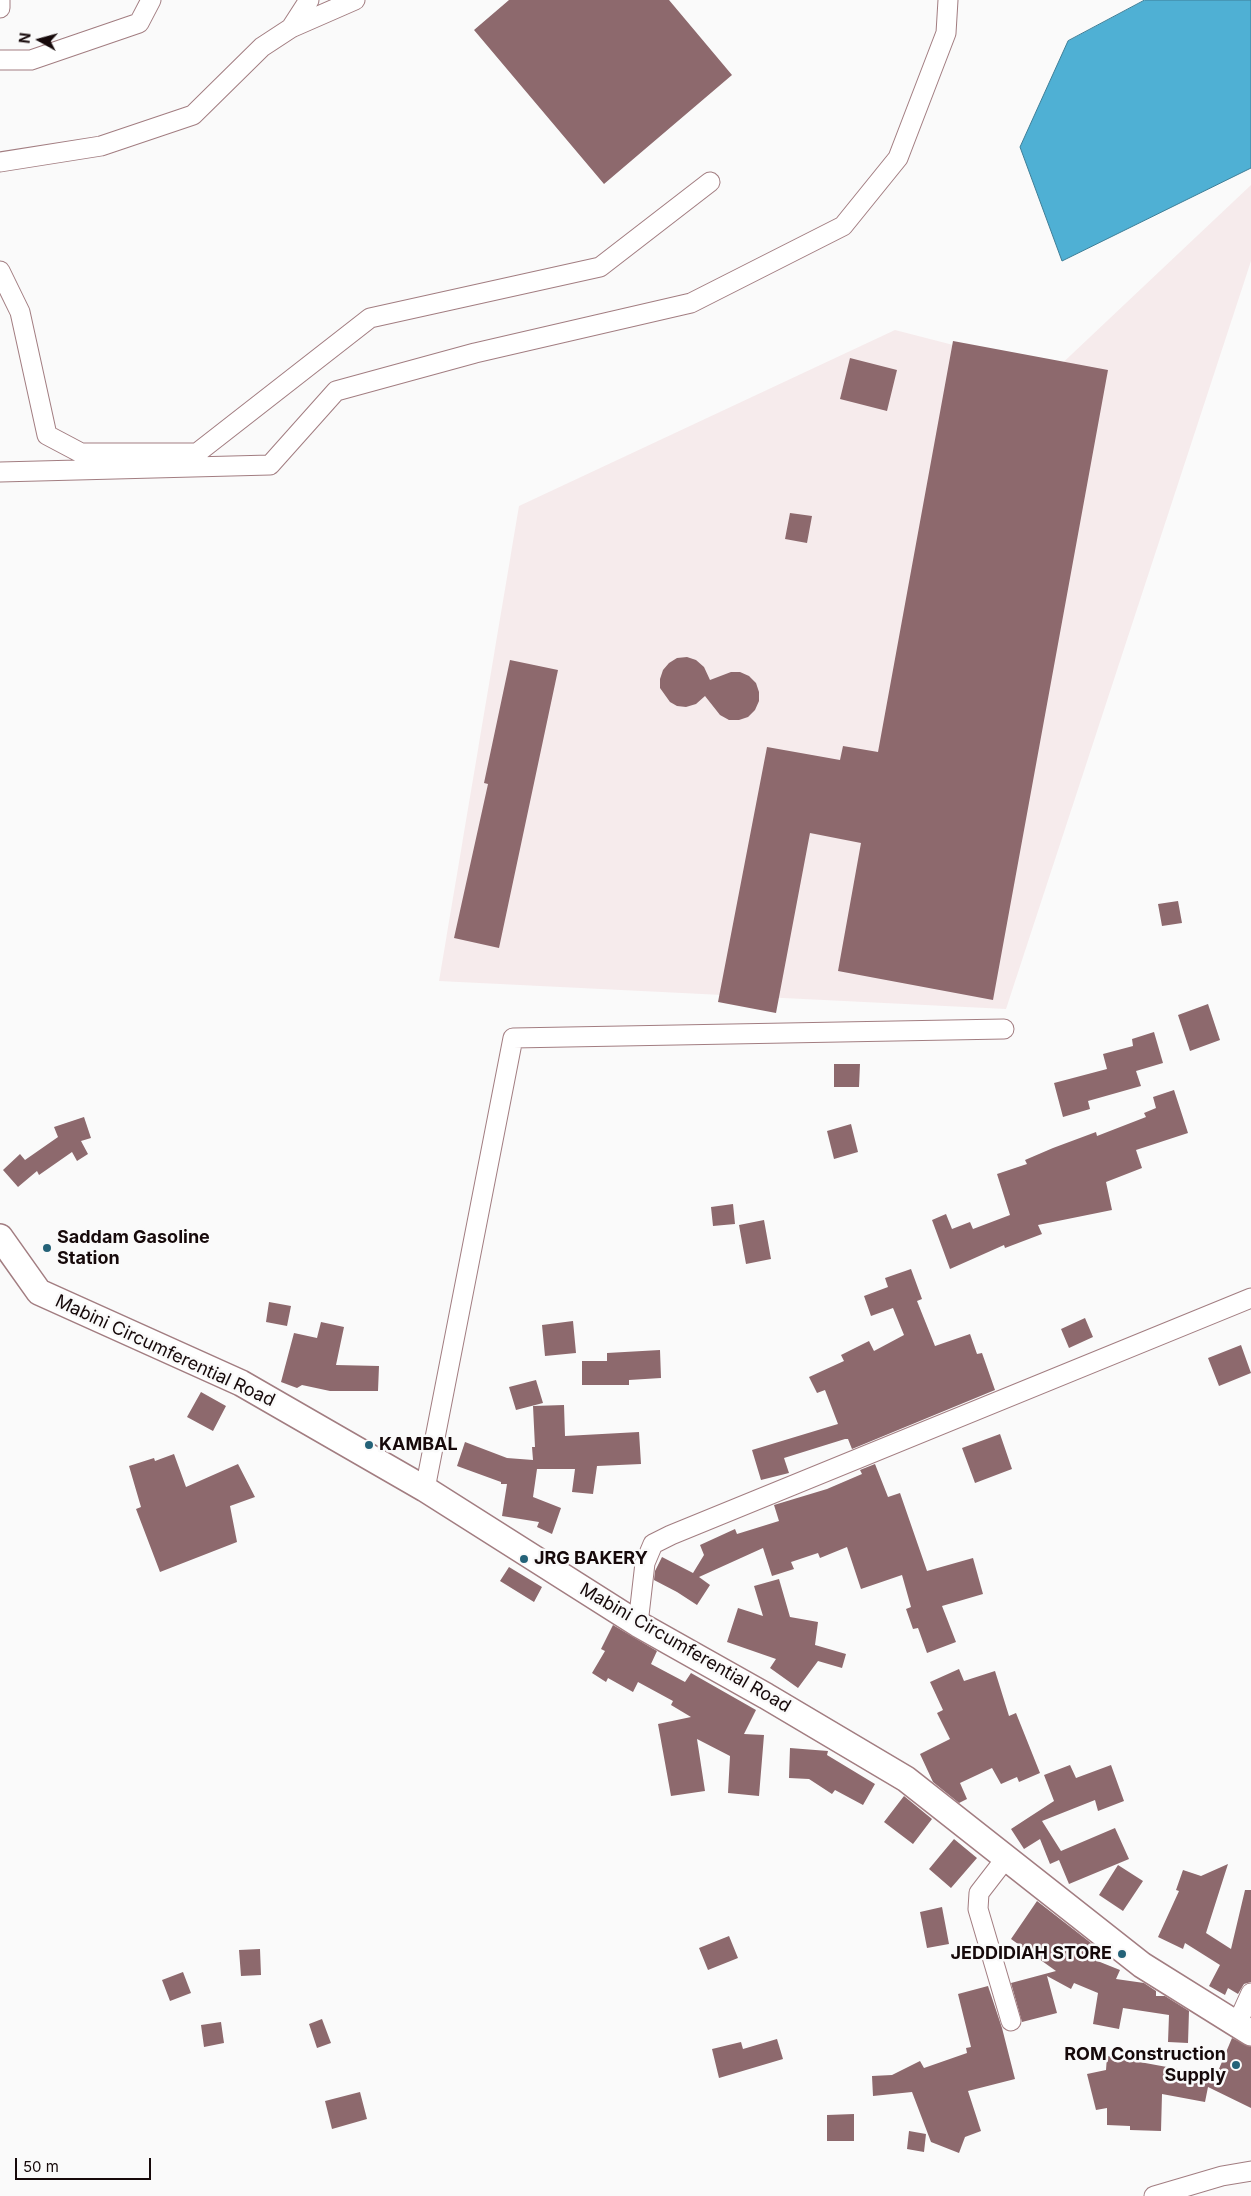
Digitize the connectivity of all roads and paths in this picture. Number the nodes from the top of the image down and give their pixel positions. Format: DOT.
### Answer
graph roads {
  1 [pos="0,0"];
  2 [pos="151,0"];
  3 [pos="309,0"];
  4 [pos="355,0"];
  5 [pos="948,0"];
  6 [pos="0,8"];
  7 [pos="291,28"];
  8 [pos="0,60"];
  9 [pos="0,162"];
  10 [pos="710,182"];
  11 [pos="0,271"];
  12 [pos="0,472"];
  13 [pos="1004,1029"];
  14 [pos="0,1237"];
  15 [pos="1251,1298"];
  16 [pos="425,1489"];
  17 [pos="638,1624"];
  18 [pos="1006,1858"];
  19 [pos="1251,1994"];
  20 [pos="1011,2021"];
  21 [pos="1244,2029"];
  22 [pos="1251,2171"];
  23 [pos="1154,2196"];
  1 -- 6 [label="street"];
  2 -- 8 [label="street"];
  3 -- 7 [label="street"];
  4 -- 7 [label="street"];
  5 -- 12 [label="street"];
  7 -- 9 [label="street"];
  10 -- 11 [label="street"];
  13 -- 16 [label="street"];
  14 -- 16 [label="main road, Mabini Circumferential Road"];
  15 -- 17 [label="street"];
  16 -- 17 [label="main road, Mabini Circumferential Road"];
  17 -- 18 [label="main road, Mabini Circumferential Road"];
  18 -- 20 [label="street"];
  18 -- 21 [label="main road, Mabini Circumferential Road"];
  19 -- 21 [label="street"];
  22 -- 23 [label="street"];
}
